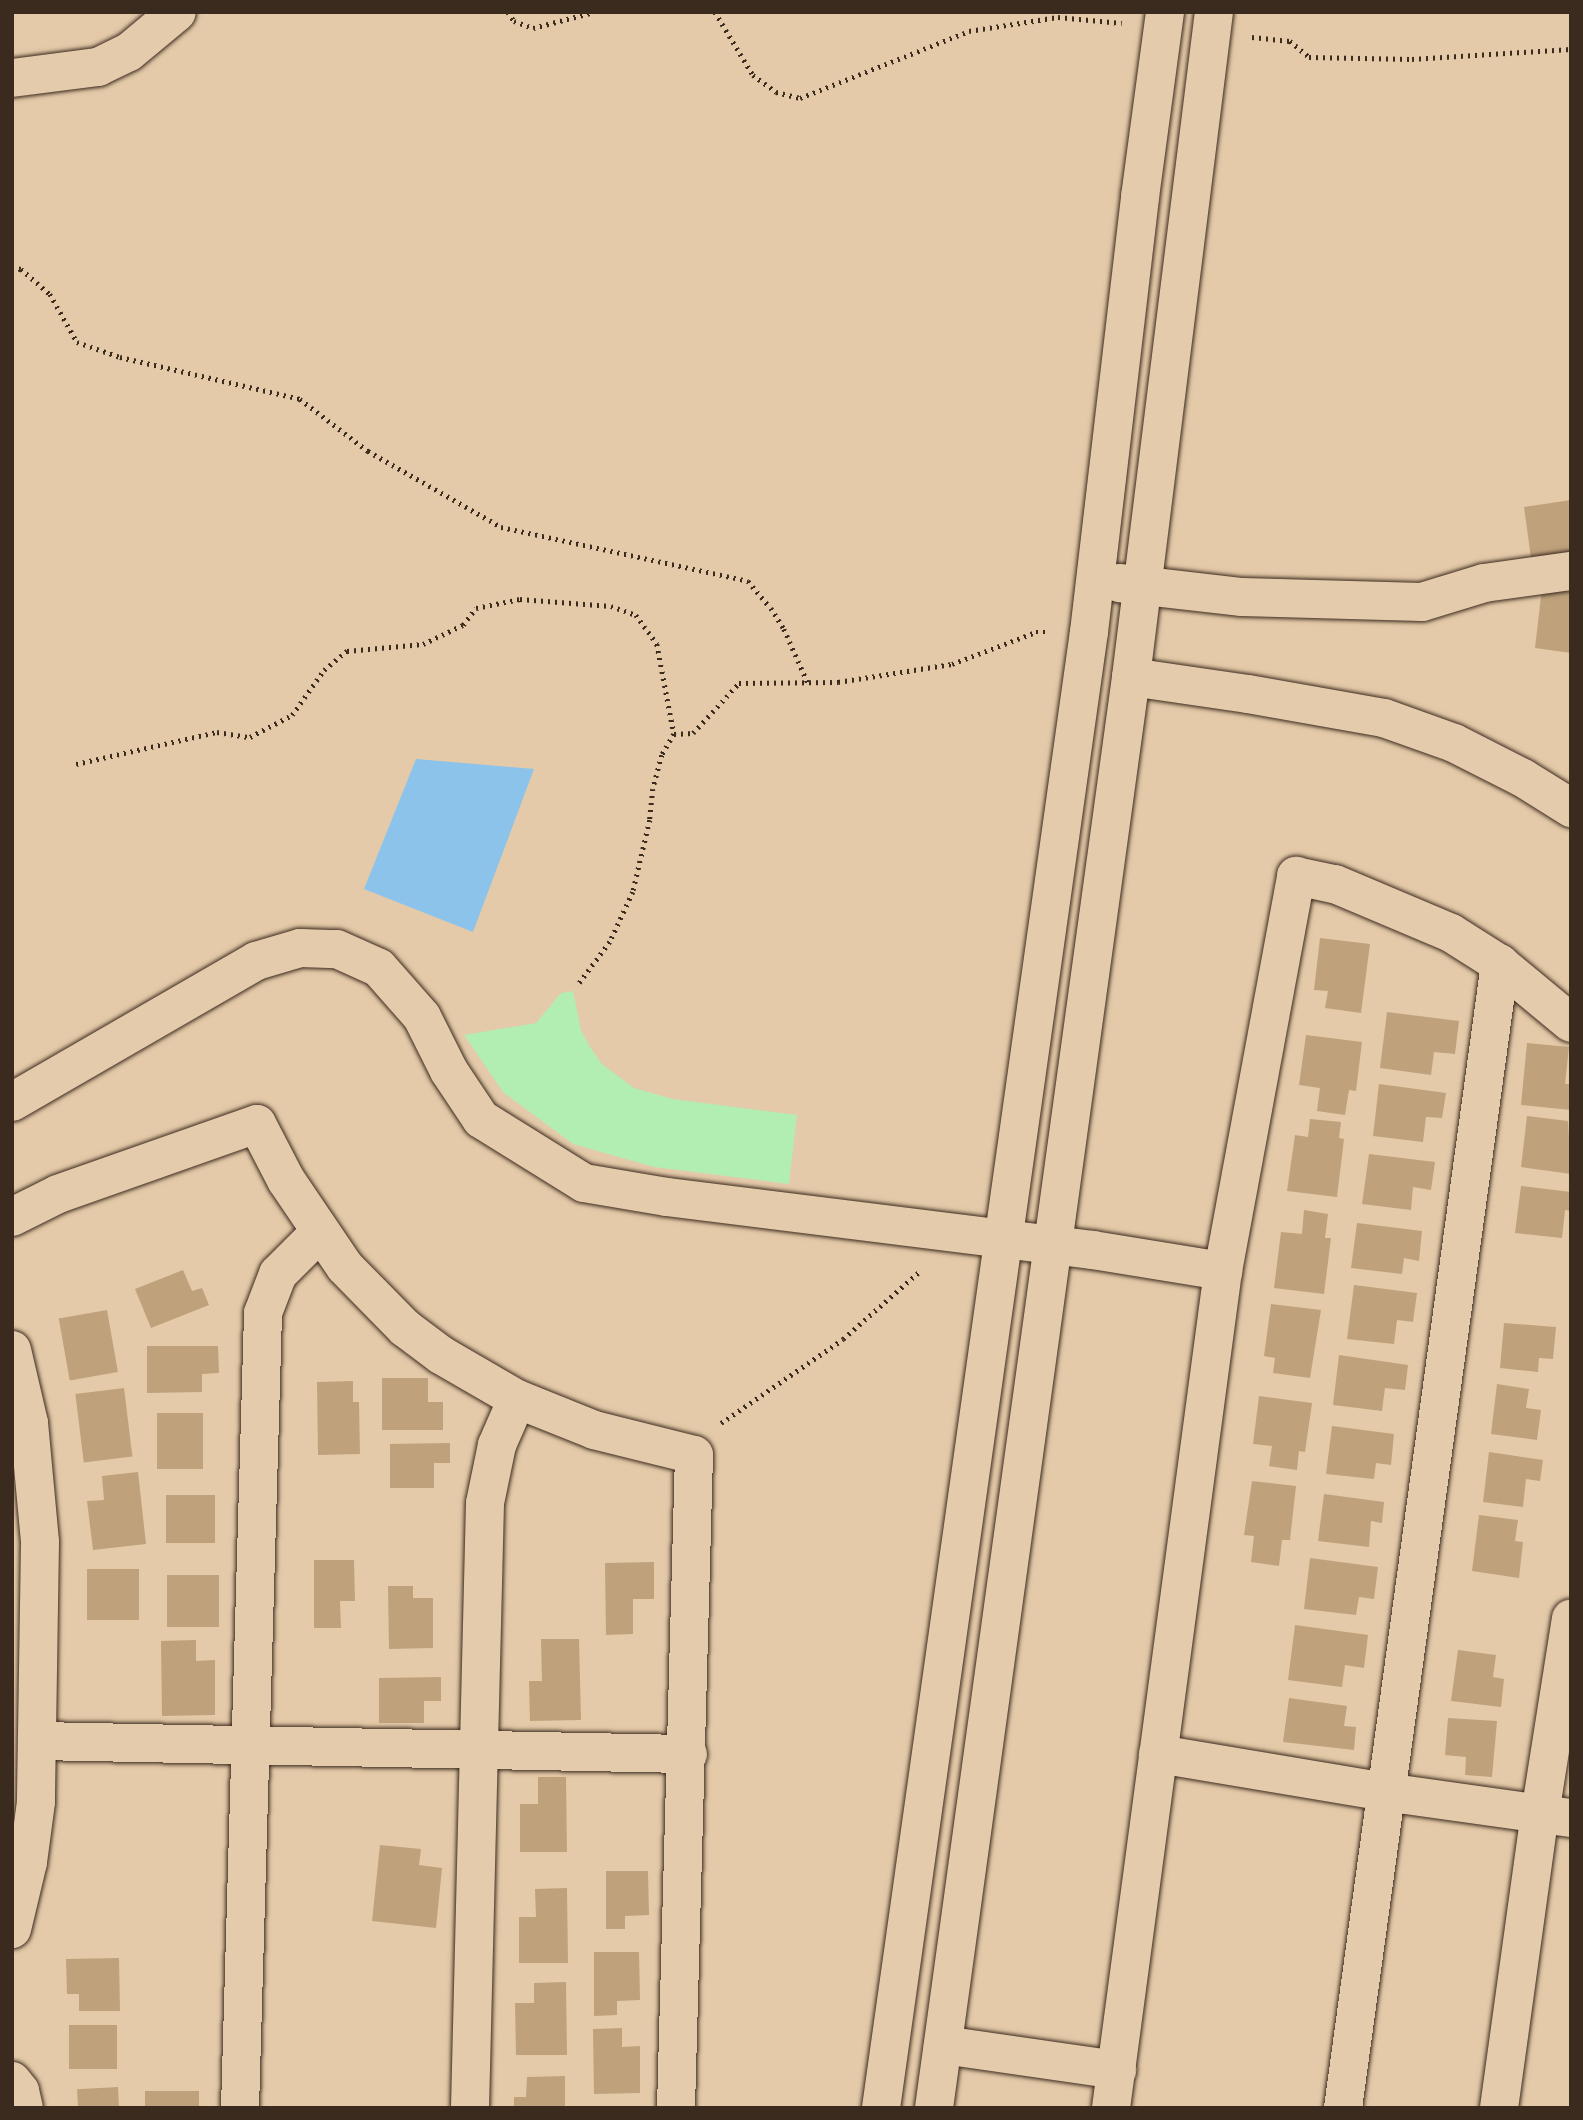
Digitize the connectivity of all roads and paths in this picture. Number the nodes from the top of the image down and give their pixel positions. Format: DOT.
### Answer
graph roads {
  1 [pos="177,12"];
  2 [pos="508,12"];
  3 [pos="594,12"];
  4 [pos="715,12"];
  5 [pos="1164,20"];
  6 [pos="1212,23"];
  7 [pos="1571,49"];
  8 [pos="12,78"];
  9 [pos="12,267"];
  10 [pos="1571,571"];
  11 [pos="1096,581"];
  12 [pos="1143,584"];
  13 [pos="1089,632"];
  14 [pos="1131,677"];
  15 [pos="807,683"];
  16 [pos="674,734"];
  17 [pos="76,764"];
  18 [pos="1571,808"];
  19 [pos="1500,964"];
  20 [pos="579,985"];
  21 [pos="1571,1023"];
  22 [pos="12,1102"];
  23 [pos="12,1217"];
  24 [pos="319,1233"];
  25 [pos="961,1234"];
  26 [pos="1002,1240"];
  27 [pos="1055,1247"];
  28 [pos="1223,1271"];
  29 [pos="12,1350"];
  30 [pos="517,1399"];
  31 [pos="694,1455"];
  32 [pos="26,1543"];
  33 [pos="1571,1618"];
  34 [pos="38,1741"];
  35 [pos="253,1747"];
  36 [pos="479,1749"];
  37 [pos="688,1754"];
  38 [pos="1158,1754"];
  39 [pos="1385,1792"];
  40 [pos="1555,1816"];
  41 [pos="12,1929"];
  42 [pos="943,2045"];
  43 [pos="1117,2070"];
  44 [pos="12,2081"];
  45 [pos="24,2108"];
  46 [pos="240,2108"];
  47 [pos="470,2108"];
  48 [pos="676,2108"];
  49 [pos="881,2108"];
  50 [pos="934,2108"];
  51 [pos="1111,2108"];
  52 [pos="1343,2108"];
  53 [pos="1499,2108"];
  1 -- 8 [label="street"];
  2 -- 3 [label="path"];
  4 -- 5 [label="path"];
  5 -- 11 [label="street"];
  6 -- 7 [label="path"];
  6 -- 12 [label="street"];
  9 -- 15 [label="path"];
  10 -- 12 [label="street"];
  11 -- 12 [label="street"];
  11 -- 13 [label="street"];
  12 -- 14 [label="street"];
  13 -- 15 [label="path"];
  13 -- 26 [label="street"];
  14 -- 18 [label="street"];
  14 -- 27 [label="street"];
  15 -- 16 [label="path"];
  16 -- 17 [label="path"];
  16 -- 20 [label="path"];
  19 -- 21 [label="street"];
  19 -- 28 [label="street"];
  19 -- 39 [label="street"];
  22 -- 25 [label="street"];
  23 -- 24 [label="street"];
  24 -- 30 [label="street"];
  24 -- 35 [label="street"];
  25 -- 26 [label="street"];
  25 -- 31 [label="path"];
  26 -- 27 [label="street"];
  26 -- 49 [label="street"];
  27 -- 28 [label="street"];
  27 -- 42 [label="street"];
  28 -- 38 [label="street"];
  29 -- 32 [label="street"];
  30 -- 31 [label="street"];
  30 -- 36 [label="street"];
  31 -- 37 [label="street"];
  32 -- 34 [label="street"];
  33 -- 40 [label="street"];
  34 -- 35 [label="street"];
  34 -- 41 [label="street"];
  35 -- 36 [label="street"];
  35 -- 46 [label="street"];
  36 -- 37 [label="street"];
  36 -- 47 [label="street"];
  37 -- 48 [label="street"];
  38 -- 39 [label="street"];
  38 -- 43 [label="street"];
  39 -- 40 [label="street"];
  39 -- 52 [label="street"];
  40 -- 53 [label="street"];
  42 -- 43 [label="street"];
  42 -- 50 [label="street"];
  43 -- 51 [label="street"];
  44 -- 45 [label="street"];
}
